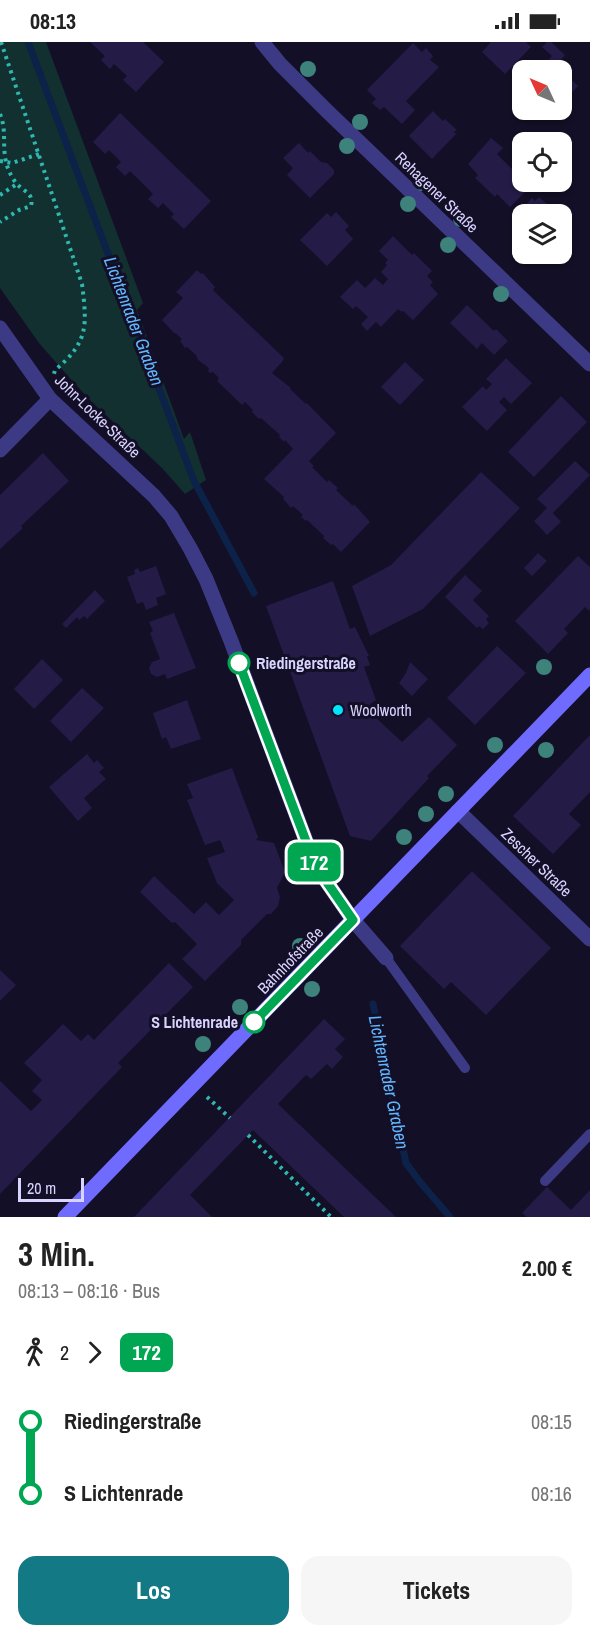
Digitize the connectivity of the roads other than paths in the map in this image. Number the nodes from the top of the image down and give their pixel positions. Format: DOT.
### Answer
graph roads {
  1 [pos="262,42"];
  2 [pos="0,328"];
  3 [pos="590,364"];
  4 [pos="50,399"];
  5 [pos="0,450"];
  6 [pos="590,675"];
  7 [pos="458,811"];
  8 [pos="353,920"];
  9 [pos="590,939"];
  10 [pos="386,958"];
  11 [pos="465,1068"];
  12 [pos="590,1134"];
  13 [pos="545,1181"];
  14 [pos="65,1217"];
  1 -- 3 [label="street, Rehagener Straße"];
  2 -- 4 [label="street, John-Locke-Straße"];
  4 -- 5 [label="street"];
  4 -- 8 [label="street, John-Locke-Straße"];
  6 -- 7 [label="street, Bahnhofstraße"];
  7 -- 8 [label="street, Bahnhofstraße"];
  7 -- 9 [label="street, Zescher Straße"];
  8 -- 10 [label="street"];
  8 -- 14 [label="street, Bahnhofstraße"];
  10 -- 11 [label="lane"];
  12 -- 13 [label="lane"];
}
